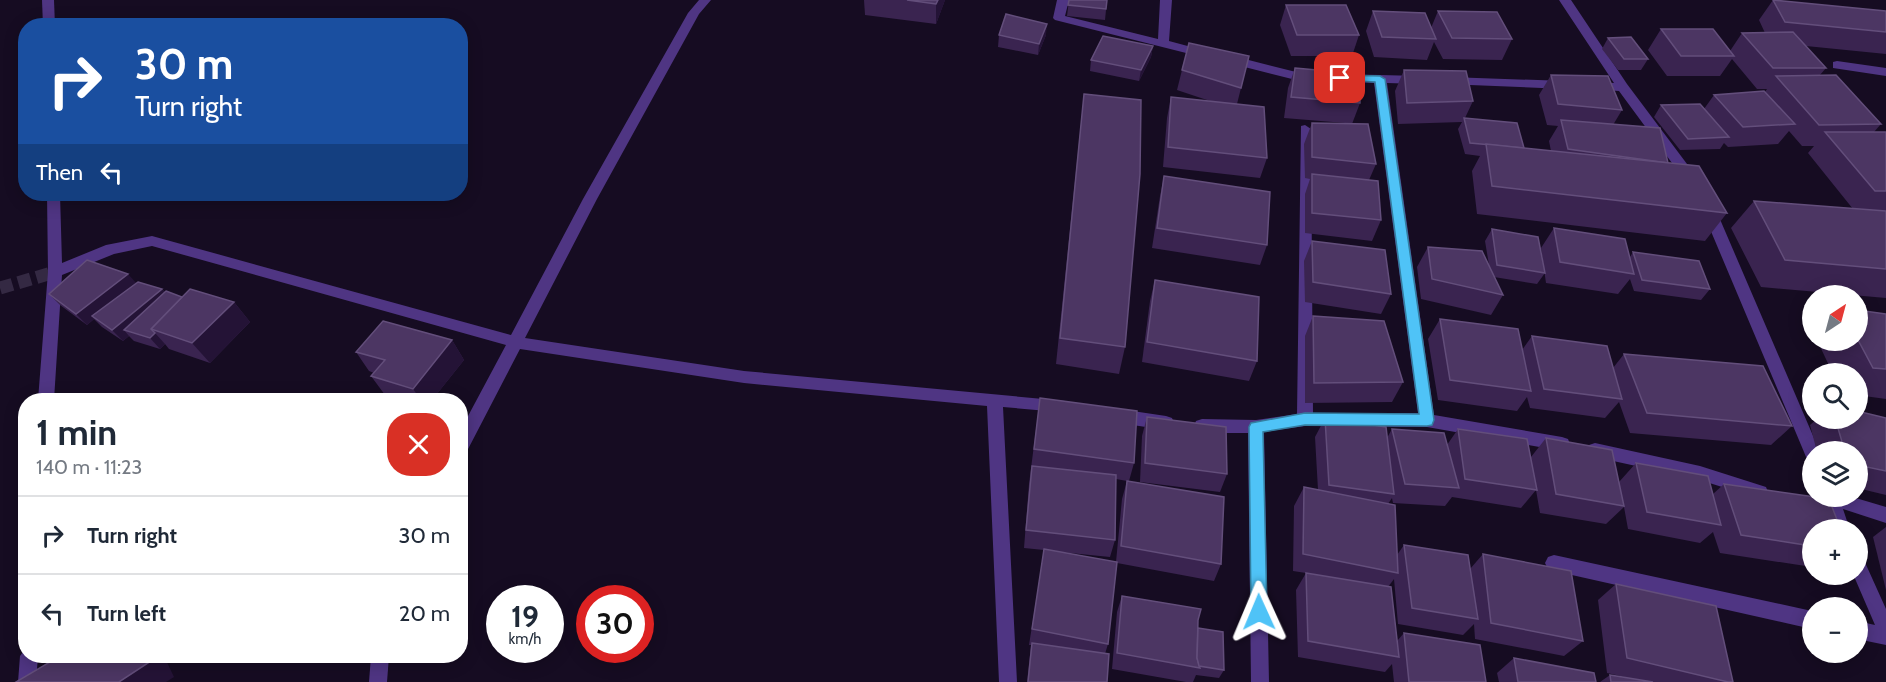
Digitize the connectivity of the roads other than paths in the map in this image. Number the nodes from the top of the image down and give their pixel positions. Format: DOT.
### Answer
graph roads {
  1 [pos="48,0"];
  2 [pos="705,0"];
  3 [pos="1063,0"];
  4 [pos="1166,0"];
  5 [pos="1565,0"];
  6 [pos="49,18"];
  7 [pos="1162,43"];
  8 [pos="1838,65"];
  9 [pos="1886,72"];
  10 [pos="1380,79"];
  11 [pos="1623,87"];
  12 [pos="1305,129"];
  13 [pos="53,201"];
  14 [pos="55,272"];
  15 [pos="515,342"];
  16 [pos="46,393"];
  17 [pos="995,400"];
  18 [pos="1080,409"];
  19 [pos="1104,413"];
  20 [pos="1305,419"];
  21 [pos="1427,420"];
  22 [pos="1256,427"];
  23 [pos="468,433"];
  24 [pos="1807,441"];
  25 [pos="1780,499"];
  26 [pos="1861,507"];
  27 [pos="1814,510"];
  28 [pos="1886,515"];
  29 [pos="1831,519"];
  30 [pos="1554,563"];
  31 [pos="1866,585"];
  32 [pos="1802,618"];
  33 [pos="1886,630"];
  34 [pos="1868,632"];
  35 [pos="1886,636"];
  36 [pos="28,663"];
  37 [pos="379,663"];
  38 [pos="27,682"];
  39 [pos="378,682"];
  40 [pos="1008,682"];
  41 [pos="1260,682"];
  1 -- 6 [label="street"];
  2 -- 15 [label="street"];
  3 -- 7 [label="street"];
  4 -- 7 [label="street"];
  5 -- 11 [label="street"];
  7 -- 10 [label="street"];
  8 -- 9 [label="street"];
  10 -- 11 [label="street"];
  10 -- 21 [label="street"];
  11 -- 24 [label="street"];
  12 -- 20 [label="street"];
  13 -- 14 [label="street"];
  14 -- 15 [label="street"];
  14 -- 16 [label="street"];
  15 -- 17 [label="street"];
  15 -- 23 [label="street"];
  17 -- 18 [label="street"];
  17 -- 40 [label="street"];
  19 -- 22 [label="street"];
  20 -- 21 [label="street"];
  20 -- 22 [label="street"];
  21 -- 25 [label="street"];
  22 -- 41 [label="street"];
  26 -- 28 [label="street"];
  27 -- 29 [label="street"];
  30 -- 32 [label="street"];
  31 -- 33 [label="street"];
  34 -- 35 [label="street"];
  36 -- 38 [label="street"];
  37 -- 39 [label="street"];
}
